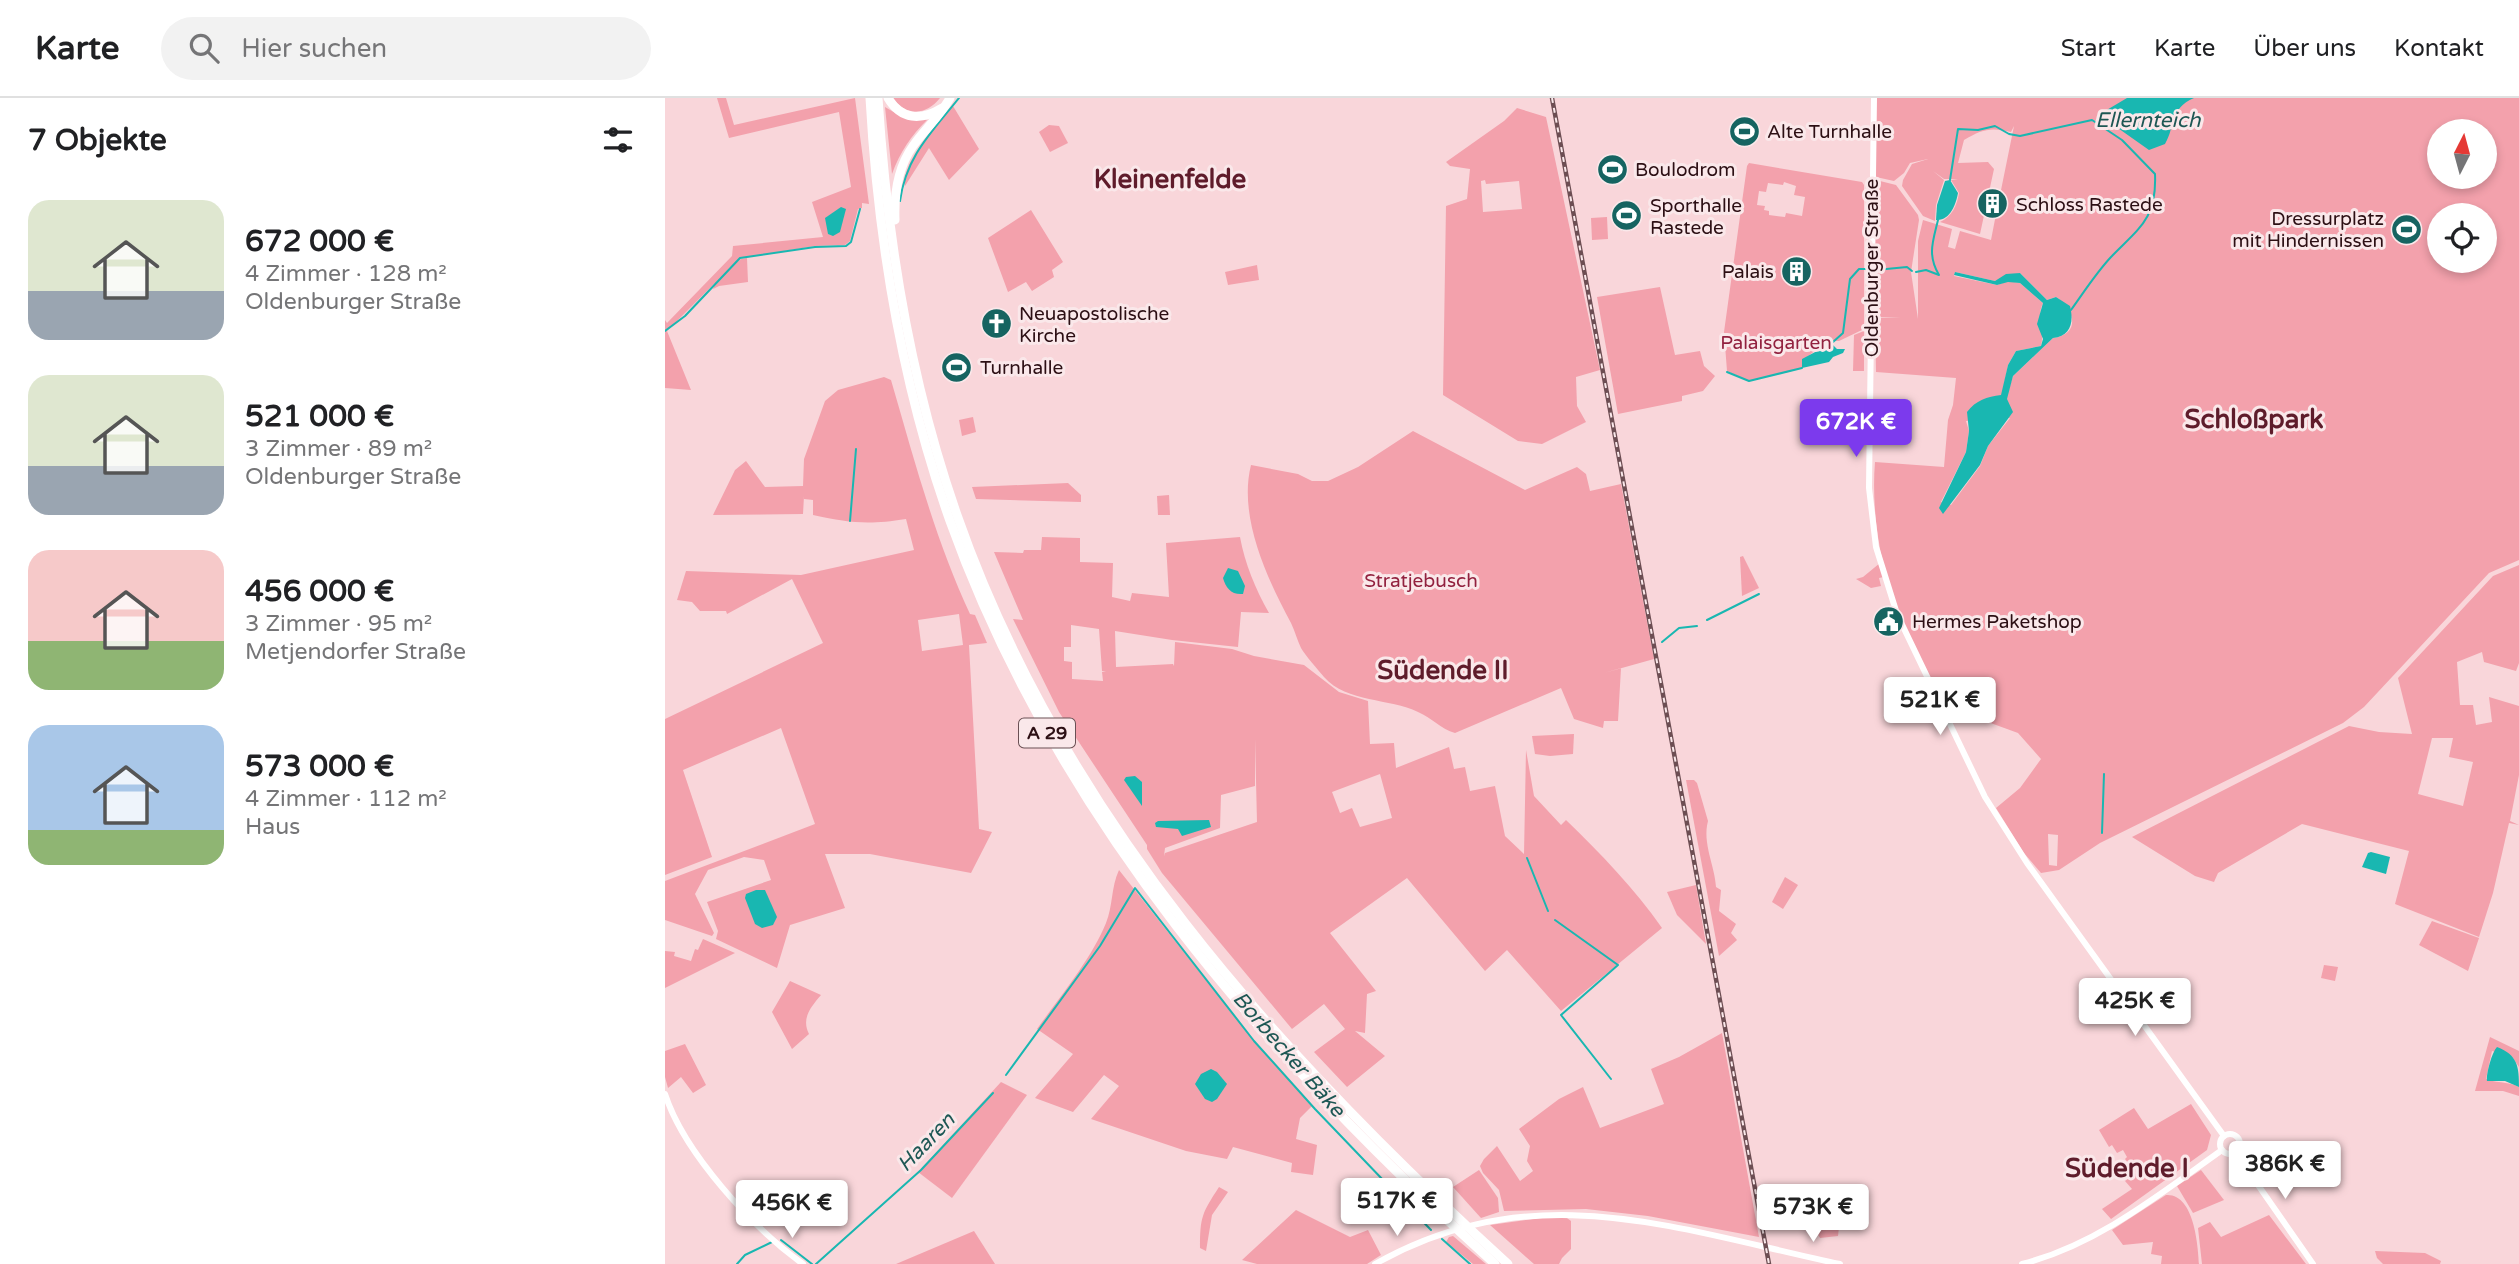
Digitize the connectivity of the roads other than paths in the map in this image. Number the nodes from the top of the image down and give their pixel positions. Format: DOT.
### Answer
graph roads {
  1 [pos="870,98"];
  2 [pos="878,98"];
  3 [pos="888,98"];
  4 [pos="1874,98"];
  5 [pos="948,101"];
  6 [pos="901,294"];
  7 [pos="665,1094"];
  8 [pos="2224,1136"];
  9 [pos="2222,1150"];
  10 [pos="2235,1152"];
  11 [pos="1444,1212"];
  12 [pos="803,1264"];
  13 [pos="1375,1264"];
  14 [pos="1495,1264"];
  15 [pos="1508,1264"];
  16 [pos="1840,1264"];
  17 [pos="2022,1264"];
  18 [pos="2313,1264"];
  1 -- 11 [label="highway, A 29"];
  2 -- 6 [label="highway, A 29"];
  3 -- 5 [label="highway"];
  4 -- 8 [label="street, Oldenburger Straße"];
  5 -- 6 [label="highway"];
  6 -- 11 [label="highway, A 29"];
  7 -- 12 [label="street"];
  8 -- 9 [label="street"];
  8 -- 10 [label="street"];
  9 -- 10 [label="street"];
  9 -- 17 [label="street"];
  10 -- 18 [label="street"];
  11 -- 14 [label="highway, A 29"];
  11 -- 15 [label="highway, A 29"];
  13 -- 16 [label="street"];
}
